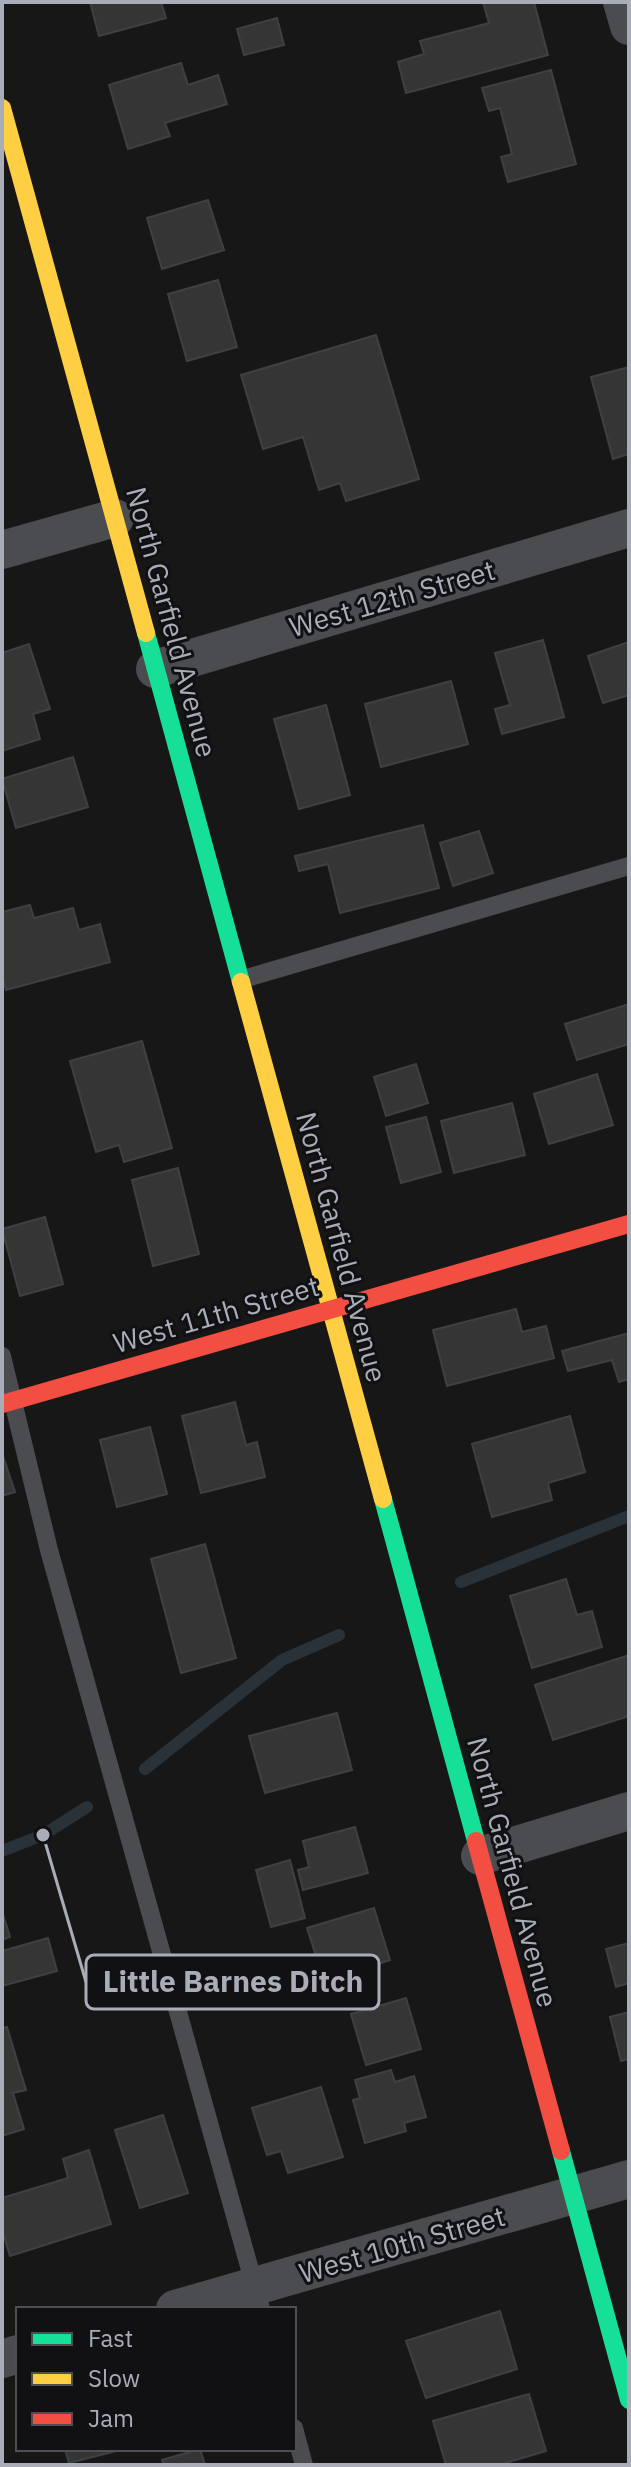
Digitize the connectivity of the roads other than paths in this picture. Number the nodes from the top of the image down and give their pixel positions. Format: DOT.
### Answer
graph roads {
  1 [pos="622,2"];
  2 [pos="629,26"];
  3 [pos="2,108"];
  4 [pos="115,518"];
  5 [pos="629,528"];
  6 [pos="2,550"];
  7 [pos="155,669"];
  8 [pos="629,866"];
  9 [pos="239,980"];
  10 [pos="629,1224"];
  11 [pos="330,1310"];
  12 [pos="2,1356"];
  13 [pos="8,1402"];
  14 [pos="629,1811"];
  15 [pos="480,1856"];
  16 [pos="629,2179"];
  17 [pos="573,2195"];
  18 [pos="258,2298"];
  19 [pos="190,2307"];
  20 [pos="629,2400"];
  21 [pos="296,2435"];
  22 [pos="304,2465"];
  1 -- 2 [label="street"];
  3 -- 4 [label="street, North Garfield Avenue"];
  4 -- 6 [label="street"];
  4 -- 7 [label="street, North Garfield Avenue"];
  5 -- 7 [label="street, West 12th Street"];
  7 -- 9 [label="street, North Garfield Avenue"];
  8 -- 9 [label="lane"];
  9 -- 11 [label="street, North Garfield Avenue"];
  10 -- 11 [label="street, West 11th Street"];
  11 -- 13 [label="street, West 11th Street"];
  11 -- 15 [label="street, North Garfield Avenue"];
  12 -- 13 [label="lane"];
  13 -- 18 [label="lane"];
  14 -- 15 [label="street"];
  15 -- 17 [label="street, North Garfield Avenue"];
  16 -- 17 [label="street, West 10th Street"];
  17 -- 18 [label="street, West 10th Street"];
  17 -- 20 [label="street, North Garfield Avenue"];
  18 -- 19 [label="street, West 10th Street"];
  21 -- 22 [label="lane"];
}
